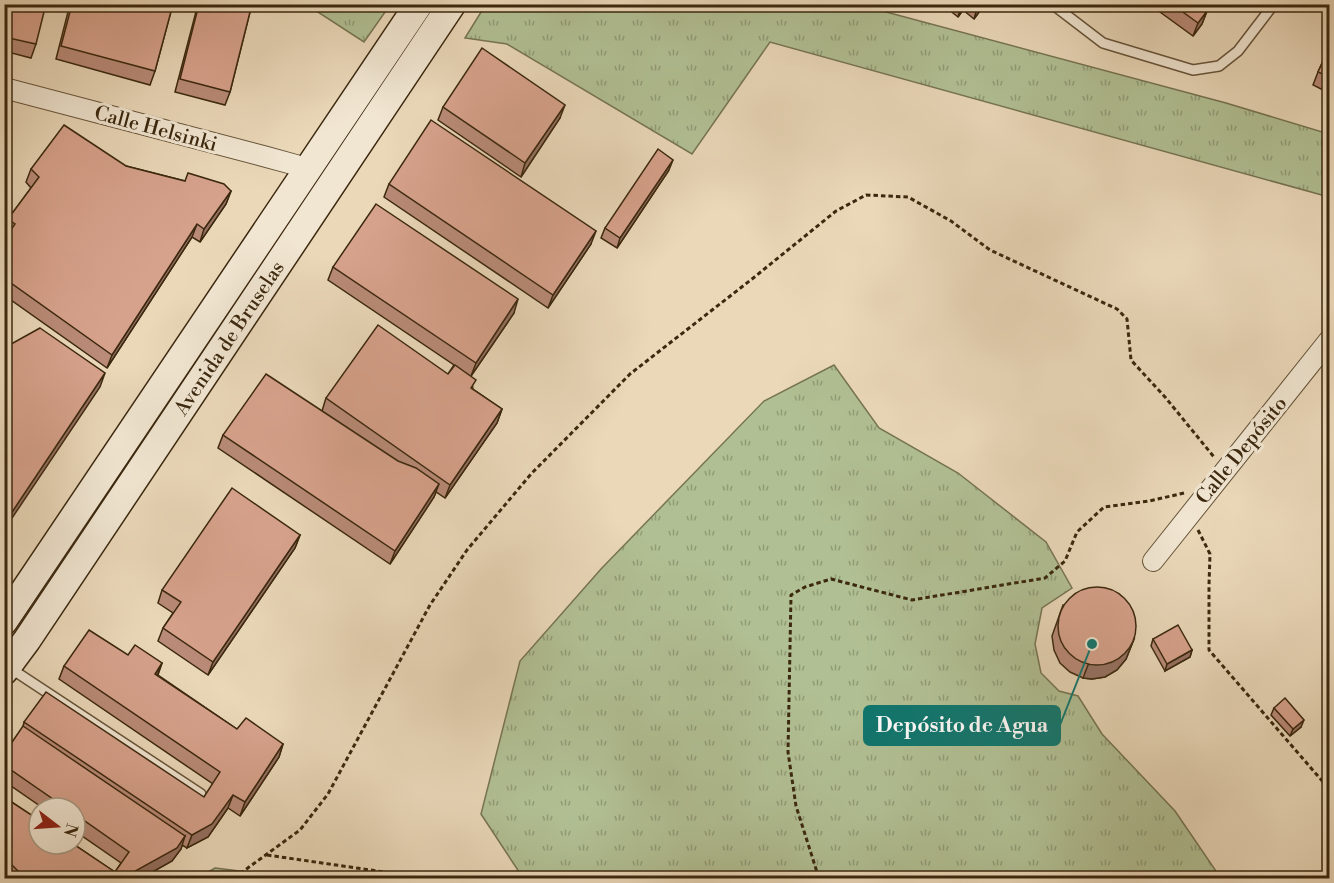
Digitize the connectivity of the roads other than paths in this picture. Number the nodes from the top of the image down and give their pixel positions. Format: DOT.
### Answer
graph roads {
  1 [pos="419,4"];
  2 [pos="452,4"];
  3 [pos="1052,4"];
  4 [pos="1274,4"];
  5 [pos="4,88"];
  6 [pos="307,170"];
  7 [pos="331,184"];
  8 [pos="1329,339"];
  9 [pos="1153,561"];
  10 [pos="4,621"];
  11 [pos="6,668"];
  12 [pos="201,794"];
  1 -- 6 [label="main road, Avenida de Bruselas"];
  2 -- 7 [label="main road, Avenida de Bruselas"];
  3 -- 4 [label="lane"];
  5 -- 6 [label="street, Calle Helsinki"];
  6 -- 7 [label="main road"];
  6 -- 10 [label="main road, Avenida de Bruselas"];
  7 -- 11 [label="main road, Avenida de Bruselas"];
  8 -- 9 [label="street, Calle Depósito"];
  11 -- 12 [label="lane"];
}
